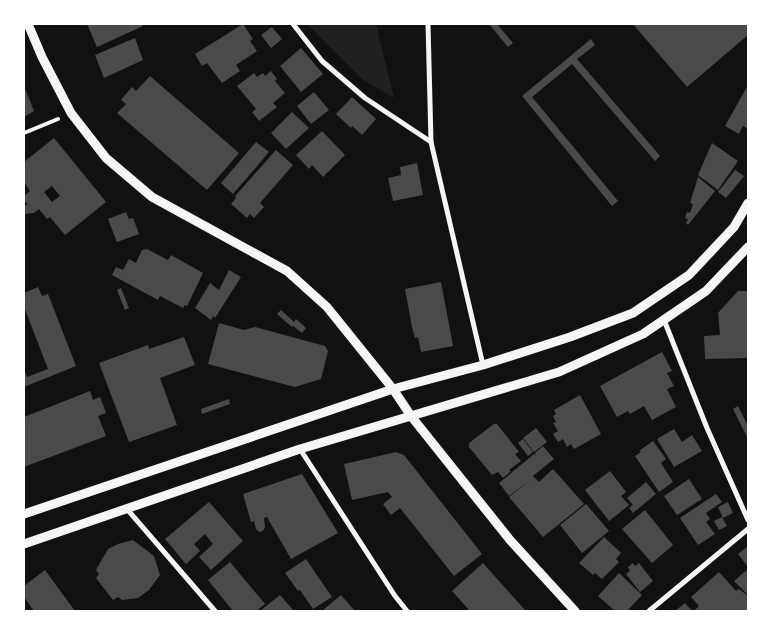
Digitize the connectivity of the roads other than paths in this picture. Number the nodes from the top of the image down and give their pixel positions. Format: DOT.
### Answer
graph roads {
  1 [pos="28,24"];
  2 [pos="293,24"];
  3 [pos="428,24"];
  4 [pos="58,119"];
  5 [pos="24,133"];
  6 [pos="431,142"];
  7 [pos="748,203"];
  8 [pos="748,247"];
  9 [pos="664,320"];
  10 [pos="483,365"];
  11 [pos="393,389"];
  12 [pos="412,416"];
  13 [pos="300,450"];
  14 [pos="127,509"];
  15 [pos="24,514"];
  16 [pos="748,520"];
  17 [pos="748,529"];
  18 [pos="24,544"];
  19 [pos="215,611"];
  20 [pos="407,611"];
  21 [pos="575,611"];
  22 [pos="649,611"];
  1 -- 11 [label="street"];
  2 -- 6 [label="street"];
  3 -- 6 [label="street"];
  4 -- 5 [label="lane"];
  6 -- 10 [label="street"];
  7 -- 10 [label="street"];
  8 -- 9 [label="street"];
  9 -- 12 [label="street"];
  9 -- 16 [label="street"];
  10 -- 11 [label="street"];
  11 -- 12 [label="street"];
  11 -- 15 [label="street"];
  12 -- 13 [label="street"];
  12 -- 21 [label="street"];
  13 -- 14 [label="street"];
  13 -- 20 [label="street"];
  14 -- 18 [label="street"];
  14 -- 19 [label="street"];
  17 -- 22 [label="street"];
}
